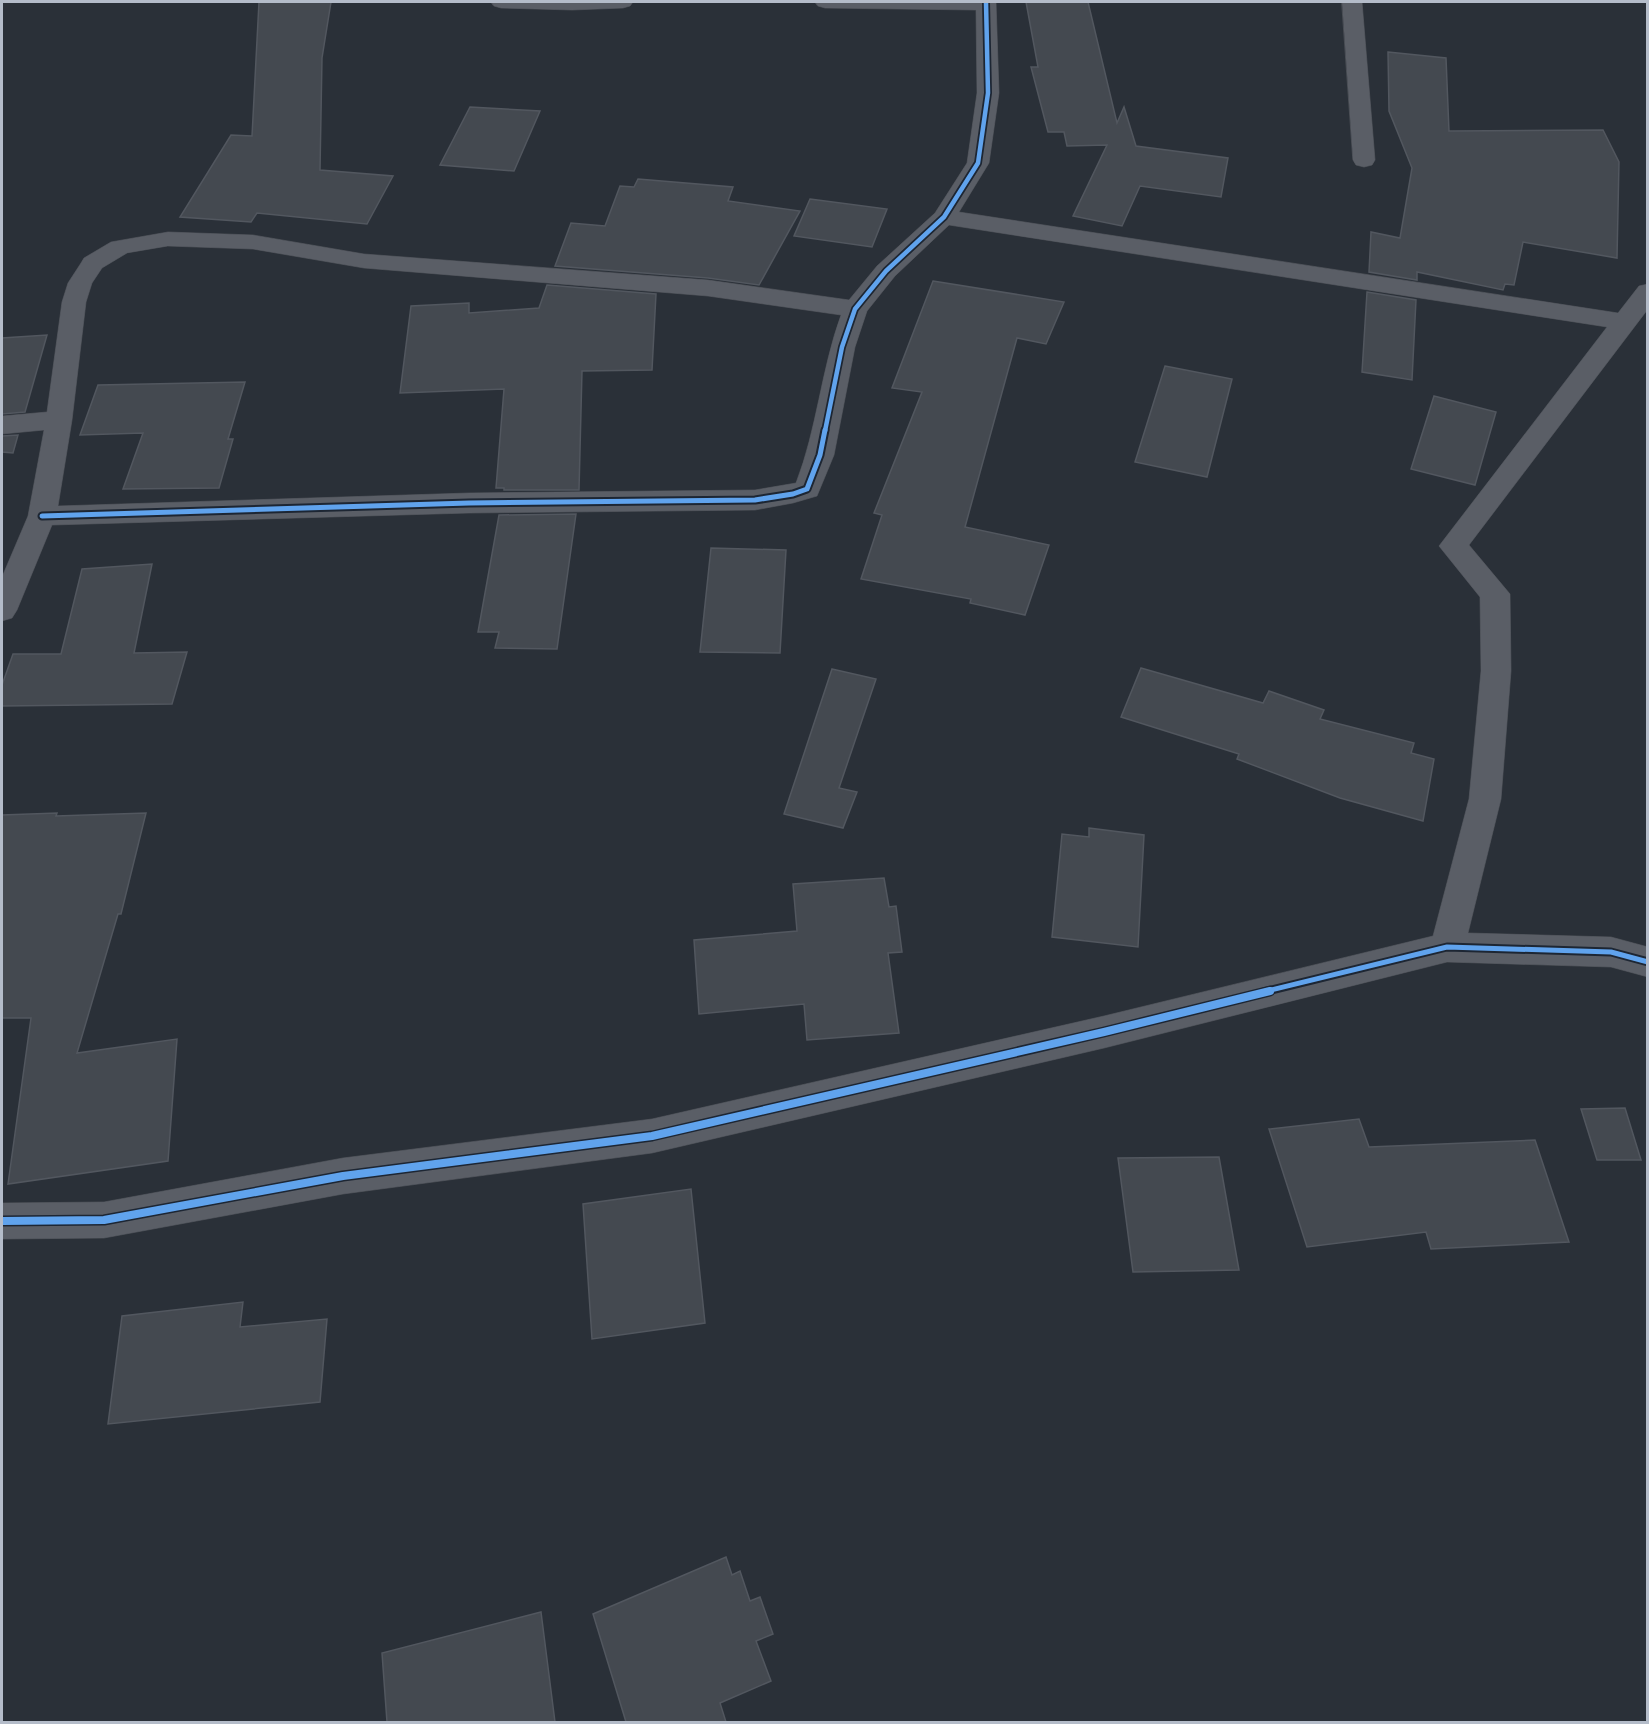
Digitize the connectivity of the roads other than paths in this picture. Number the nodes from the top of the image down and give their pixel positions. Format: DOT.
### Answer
graph roads {
  1 [pos="501,2"];
  2 [pos="623,2"];
  3 [pos="825,2"];
  4 [pos="1352,2"];
  5 [pos="986,3"];
  6 [pos="1364,160"];
  7 [pos="944,218"];
  8 [pos="1647,291"];
  9 [pos="855,309"];
  10 [pos="1625,322"];
  11 [pos="59,420"];
  12 [pos="2,425"];
  13 [pos="42,516"];
  14 [pos="2,610"];
  15 [pos="1447,947"];
  16 [pos="1647,962"];
  17 [pos="2,1221"];
  1 -- 2 [label="street"];
  3 -- 5 [label="street"];
  4 -- 6 [label="street"];
  5 -- 7 [label="street"];
  7 -- 9 [label="street"];
  7 -- 10 [label="street"];
  8 -- 10 [label="street"];
  9 -- 11 [label="street"];
  9 -- 13 [label="street"];
  10 -- 15 [label="street"];
  11 -- 12 [label="street"];
  11 -- 13 [label="street"];
  13 -- 14 [label="street"];
  15 -- 16 [label="street"];
  15 -- 17 [label="street"];
}
